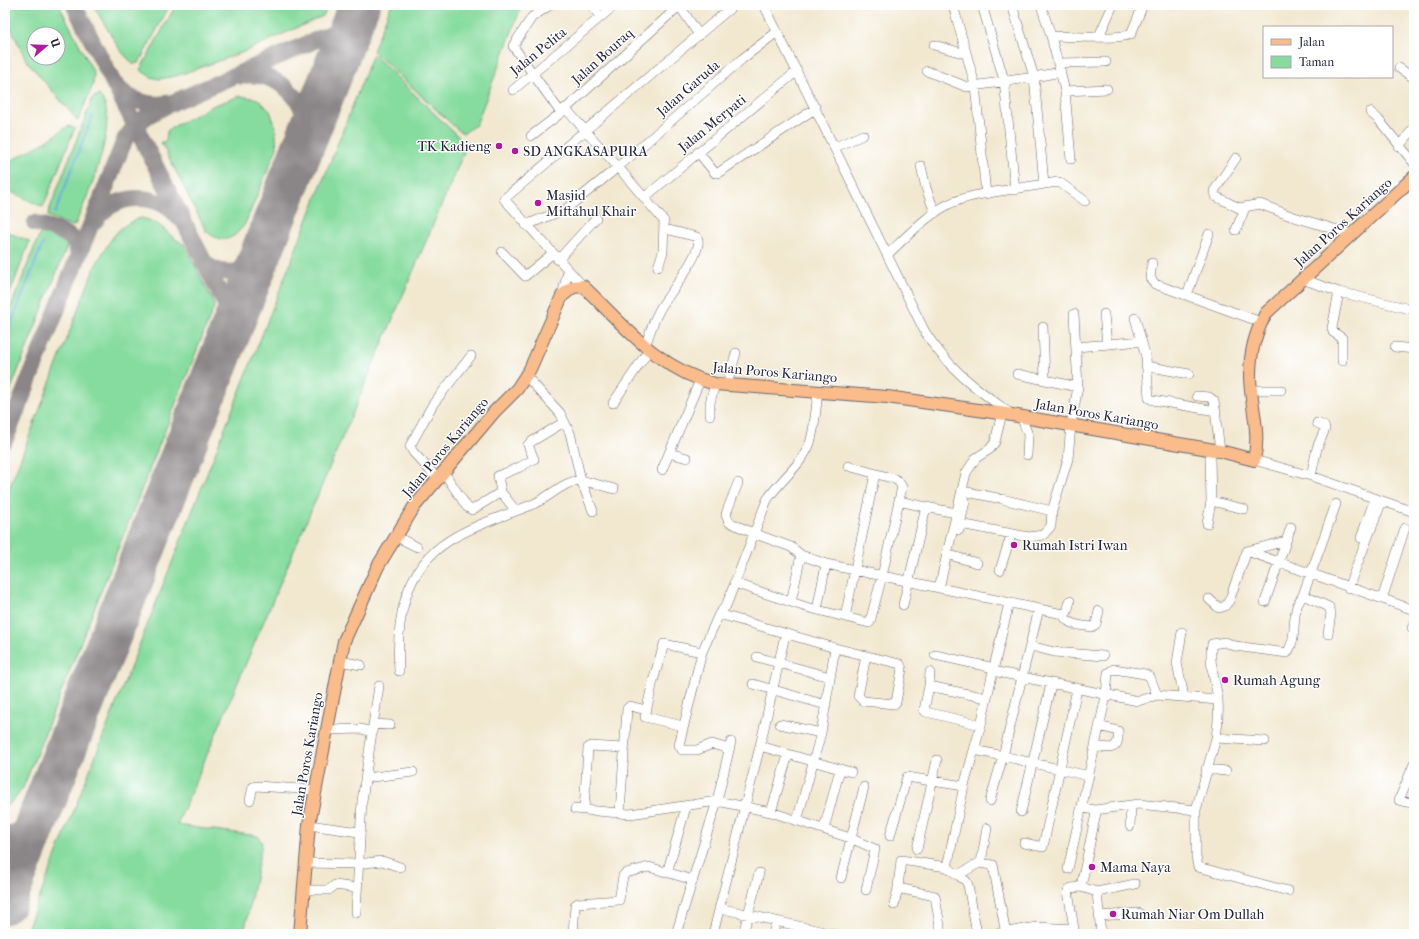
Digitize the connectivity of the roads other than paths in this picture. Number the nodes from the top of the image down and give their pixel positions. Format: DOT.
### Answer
graph roads {
  1 [pos="550,5"];
  2 [pos="592,5"];
  3 [pos="615,5"];
  4 [pos="680,5"];
  5 [pos="734,5"];
  6 [pos="764,5"];
  7 [pos="953,5"];
  8 [pos="982,5"];
  9 [pos="1012,5"];
  10 [pos="1042,5"];
  11 [pos="1113,5"];
  12 [pos="1142,5"];
  13 [pos="600,17"];
  14 [pos="777,32"];
  15 [pos="698,35"];
  16 [pos="1051,36"];
  17 [pos="1099,36"];
  18 [pos="934,45"];
  19 [pos="966,54"];
  20 [pos="1106,62"];
  21 [pos="1060,67"];
  22 [pos="1399,68"];
  23 [pos="797,71"];
  24 [pos="927,71"];
  25 [pos="532,73"];
  26 [pos="1034,77"];
  27 [pos="1414,78"];
  28 [pos="1004,80"];
  29 [pos="975,85"];
  30 [pos="1107,89"];
  31 [pos="513,90"];
  32 [pos="1064,91"];
  33 [pos="816,108"];
  34 [pos="563,110"];
  35 [pos="1370,112"];
  36 [pos="1414,128"];
  37 [pos="587,131"];
  38 [pos="863,135"];
  39 [pos="531,136"];
  40 [pos="1399,146"];
  41 [pos="835,147"];
  42 [pos="698,152"];
  43 [pos="1236,158"];
  44 [pos="1071,159"];
  45 [pos="1414,164"];
  46 [pos="921,166"];
  47 [pos="618,167"];
  48 [pos="1414,177"];
  49 [pos="1044,184"];
  50 [pos="1015,190"];
  51 [pos="986,194"];
  52 [pos="645,197"];
  53 [pos="1085,201"];
  54 [pos="1245,208"];
  55 [pos="935,213"];
  56 [pos="596,218"];
  57 [pos="526,225"];
  58 [pos="665,229"];
  59 [pos="1236,230"];
  60 [pos="1209,234"];
  61 [pos="1351,234"];
  62 [pos="502,252"];
  63 [pos="888,254"];
  64 [pos="555,257"];
  65 [pos="1152,263"];
  66 [pos="658,267"];
  67 [pos="568,271"];
  68 [pos="1302,279"];
  69 [pos="583,286"];
  70 [pos="1338,292"];
  71 [pos="1187,295"];
  72 [pos="562,296"];
  73 [pos="1414,310"];
  74 [pos="1074,314"];
  75 [pos="1104,314"];
  76 [pos="1135,318"];
  77 [pos="1261,322"];
  78 [pos="1043,327"];
  79 [pos="1141,341"];
  80 [pos="1107,344"];
  81 [pos="1395,346"];
  82 [pos="1077,347"];
  83 [pos="646,348"];
  84 [pos="1414,349"];
  85 [pos="736,353"];
  86 [pos="471,356"];
  87 [pos="1342,362"];
  88 [pos="1146,366"];
  89 [pos="1017,374"];
  90 [pos="1189,374"];
  91 [pos="526,376"];
  92 [pos="1045,379"];
  93 [pos="700,380"];
  94 [pos="715,384"];
  95 [pos="727,385"];
  96 [pos="1078,387"];
  97 [pos="1252,390"];
  98 [pos="1281,390"];
  99 [pos="818,391"];
  100 [pos="1197,396"];
  101 [pos="613,403"];
  102 [pos="1216,411"];
  103 [pos="710,415"];
  104 [pos="1012,415"];
  105 [pos="564,422"];
  106 [pos="1317,423"];
  107 [pos="1071,425"];
  108 [pos="1220,451"];
  109 [pos="669,453"];
  110 [pos="1026,455"];
  111 [pos="687,458"];
  112 [pos="1254,460"];
  113 [pos="848,466"];
  114 [pos="970,466"];
  115 [pos="662,470"];
  116 [pos="440,474"];
  117 [pos="875,474"];
  118 [pos="1311,476"];
  119 [pos="581,480"];
  120 [pos="738,483"];
  121 [pos="614,489"];
  122 [pos="501,492"];
  123 [pos="967,492"];
  124 [pos="1378,499"];
  125 [pos="899,501"];
  126 [pos="1210,501"];
  127 [pos="1336,504"];
  128 [pos="926,507"];
  129 [pos="1244,509"];
  130 [pos="1052,510"];
  131 [pos="516,511"];
  132 [pos="593,511"];
  133 [pos="1414,512"];
  134 [pos="956,513"];
  135 [pos="960,524"];
  136 [pos="1207,524"];
  137 [pos="1291,527"];
  138 [pos="1405,528"];
  139 [pos="753,533"];
  140 [pos="1011,535"];
  141 [pos="395,536"];
  142 [pos="1286,541"];
  143 [pos="417,547"];
  144 [pos="1247,551"];
  145 [pos="801,555"];
  146 [pos="953,556"];
  147 [pos="1278,562"];
  148 [pos="977,563"];
  149 [pos="826,564"];
  150 [pos="855,570"];
  151 [pos="1000,570"];
  152 [pos="1310,574"];
  153 [pos="882,576"];
  154 [pos="909,582"];
  155 [pos="734,583"];
  156 [pos="1346,587"];
  157 [pos="943,589"];
  158 [pos="1303,595"];
  159 [pos="1209,599"];
  160 [pos="1382,599"];
  161 [pos="1070,601"];
  162 [pos="791,602"];
  163 [pos="1265,602"];
  164 [pos="1010,603"];
  165 [pos="904,605"];
  166 [pos="1039,609"];
  167 [pos="817,610"];
  168 [pos="1414,610"];
  169 [pos="1099,611"];
  170 [pos="719,614"];
  171 [pos="1063,614"];
  172 [pos="845,616"];
  173 [pos="1182,632"];
  174 [pos="1328,634"];
  175 [pos="785,635"];
  176 [pos="1031,646"];
  177 [pos="835,648"];
  178 [pos="702,652"];
  179 [pos="935,655"];
  180 [pos="866,656"];
  181 [pos="1103,656"];
  182 [pos="757,657"];
  183 [pos="340,661"];
  184 [pos="779,663"];
  185 [pos="361,665"];
  186 [pos="994,670"];
  187 [pos="399,671"];
  188 [pos="930,672"];
  189 [pos="830,677"];
  190 [pos="1022,677"];
  191 [pos="753,684"];
  192 [pos="1050,684"];
  193 [pos="379,686"];
  194 [pos="929,686"];
  195 [pos="772,689"];
  196 [pos="1077,689"];
  197 [pos="1157,694"];
  198 [pos="1106,696"];
  199 [pos="987,698"];
  200 [pos="1184,698"];
  201 [pos="1218,700"];
  202 [pos="826,705"];
  203 [pos="646,710"];
  204 [pos="780,724"];
  205 [pos="390,725"];
  206 [pos="981,725"];
  207 [pos="683,726"];
  208 [pos="1099,726"];
  209 [pos="372,728"];
  210 [pos="327,730"];
  211 [pos="821,733"];
  212 [pos="1216,738"];
  213 [pos="1265,741"];
  214 [pos="760,746"];
  215 [pos="1095,746"];
  216 [pos="623,748"];
  217 [pos="974,750"];
  218 [pos="788,754"];
  219 [pos="1003,756"];
  220 [pos="937,760"];
  221 [pos="814,762"];
  222 [pos="1033,763"];
  223 [pos="1414,764"];
  224 [pos="840,769"];
  225 [pos="1059,769"];
  226 [pos="1206,769"];
  227 [pos="1226,771"];
  228 [pos="414,772"];
  229 [pos="851,772"];
  230 [pos="1089,776"];
  231 [pos="365,778"];
  232 [pos="933,780"];
  233 [pos="964,786"];
  234 [pos="864,787"];
  235 [pos="316,790"];
  236 [pos="250,800"];
  237 [pos="717,801"];
  238 [pos="990,801"];
  239 [pos="1414,804"];
  240 [pos="1131,805"];
  241 [pos="744,806"];
  242 [pos="686,807"];
  243 [pos="1083,808"];
  244 [pos="1095,810"];
  245 [pos="1196,810"];
  246 [pos="771,812"];
  247 [pos="1021,812"];
  248 [pos="620,813"];
  249 [pos="797,821"];
  250 [pos="309,825"];
  251 [pos="1130,826"];
  252 [pos="988,828"];
  253 [pos="824,829"];
  254 [pos="359,832"];
  255 [pos="890,836"];
  256 [pos="850,838"];
  257 [pos="1024,843"];
  258 [pos="917,849"];
  259 [pos="982,862"];
  260 [pos="306,863"];
  261 [pos="358,864"];
  262 [pos="400,867"];
  263 [pos="947,867"];
  264 [pos="1068,869"];
  265 [pos="667,873"];
  266 [pos="759,873"];
  267 [pos="958,875"];
  268 [pos="841,878"];
  269 [pos="693,880"];
  270 [pos="1135,884"];
  271 [pos="1081,887"];
  272 [pos="357,888"];
  273 [pos="898,888"];
  274 [pos="304,890"];
  275 [pos="866,890"];
  276 [pos="1288,891"];
  277 [pos="1097,892"];
  278 [pos="894,905"];
  279 [pos="719,908"];
  280 [pos="356,913"];
  281 [pos="1139,913"];
  282 [pos="748,915"];
  283 [pos="1100,916"];
  284 [pos="776,921"];
  285 [pos="940,926"];
  286 [pos="803,931"];
  287 [pos="1037,931"];
  288 [pos="1074,932"];
  289 [pos="1006,933"];
  290 [pos="300,934"];
  291 [pos="573,934"];
  292 [pos="676,934"];
  293 [pos="713,934"];
  294 [pos="743,934"];
  295 [pos="773,934"];
  296 [pos="833,934"];
  297 [pos="977,934"];
  298 [pos="995,934"];
  299 [pos="1102,934"];
  1 -- 25 [label="street"];
  2 -- 13 [label="street"];
  3 -- 13 [label="street, Jalan Pelita"];
  4 -- 15 [label="street"];
  4 -- 34 [label="street, Jalan Bouraq"];
  5 -- 15 [label="street"];
  6 -- 14 [label="street"];
  7 -- 19 [label="street"];
  8 -- 28 [label="street"];
  9 -- 26 [label="street"];
  10 -- 16 [label="street"];
  11 -- 17 [label="street"];
  12 -- 17 [label="street"];
  13 -- 25 [label="street, Jalan Pelita"];
  14 -- 23 [label="street"];
  14 -- 47 [label="street, Jalan Garuda"];
  15 -- 37 [label="street"];
  16 -- 17 [label="street"];
  16 -- 21 [label="street"];
  18 -- 19 [label="street"];
  19 -- 29 [label="street"];
  20 -- 21 [label="street"];
  21 -- 26 [label="street"];
  21 -- 32 [label="street"];
  22 -- 27 [label="street"];
  23 -- 33 [label="street"];
  23 -- 42 [label="street, Jalan Merpati"];
  24 -- 29 [label="street"];
  25 -- 31 [label="street, Jalan Pelita"];
  25 -- 34 [label="street"];
  26 -- 28 [label="street"];
  26 -- 49 [label="street"];
  28 -- 29 [label="street"];
  28 -- 50 [label="street"];
  29 -- 51 [label="street"];
  30 -- 32 [label="street"];
  32 -- 44 [label="street"];
  33 -- 41 [label="street"];
  33 -- 42 [label="street"];
  34 -- 37 [label="street"];
  34 -- 39 [label="street, Jalan Bouraq"];
  35 -- 40 [label="street"];
  36 -- 40 [label="street"];
  37 -- 47 [label="street"];
  37 -- 57 [label="street"];
  38 -- 41 [label="street"];
  40 -- 45 [label="street"];
  41 -- 63 [label="street"];
  42 -- 52 [label="street, Jalan Merpati"];
  43 -- 54 [label="street"];
  46 -- 55 [label="street"];
  47 -- 52 [label="street"];
  47 -- 57 [label="street, Jalan Garuda"];
  48 -- 61 [label="main road, Jalan Poros Kariango"];
  49 -- 50 [label="street"];
  49 -- 53 [label="street"];
  50 -- 51 [label="street"];
  51 -- 55 [label="street"];
  52 -- 58 [label="street"];
  54 -- 59 [label="street"];
  54 -- 61 [label="street"];
  55 -- 63 [label="street"];
  56 -- 64 [label="street"];
  57 -- 64 [label="street"];
  58 -- 66 [label="street"];
  58 -- 83 [label="street"];
  60 -- 71 [label="street"];
  61 -- 68 [label="main road, Jalan Poros Kariango"];
  62 -- 64 [label="street"];
  63 -- 104 [label="street"];
  64 -- 67 [label="street"];
  65 -- 71 [label="street"];
  67 -- 69 [label="street"];
  67 -- 72 [label="street"];
  68 -- 70 [label="street"];
  68 -- 77 [label="main road, Jalan Poros Kariango"];
  69 -- 72 [label="main road"];
  69 -- 83 [label="main road, Jalan Poros Kariango"];
  70 -- 73 [label="street"];
  70 -- 87 [label="street"];
  71 -- 77 [label="street"];
  72 -- 91 [label="main road, Jalan Poros Kariango"];
  74 -- 82 [label="street"];
  75 -- 80 [label="street"];
  76 -- 79 [label="street"];
  77 -- 97 [label="main road, Jalan Poros Kariango"];
  78 -- 92 [label="street"];
  79 -- 80 [label="street"];
  79 -- 88 [label="street"];
  80 -- 82 [label="street"];
  81 -- 84 [label="street"];
  82 -- 96 [label="street"];
  83 -- 93 [label="main road, Jalan Poros Kariango"];
  83 -- 101 [label="street"];
  85 -- 95 [label="street"];
  86 -- 116 [label="street"];
  88 -- 90 [label="street"];
  88 -- 102 [label="street"];
  89 -- 92 [label="street"];
  91 -- 105 [label="street"];
  91 -- 116 [label="main road, Jalan Poros Kariango"];
  92 -- 96 [label="street"];
  93 -- 94 [label="main road, Jalan Poros Kariango"];
  93 -- 109 [label="street"];
  94 -- 95 [label="main road, Jalan Poros Kariango"];
  94 -- 103 [label="street"];
  95 -- 99 [label="main road, Jalan Poros Kariango"];
  96 -- 107 [label="street"];
  97 -- 98 [label="street"];
  97 -- 112 [label="main road, Jalan Poros Kariango"];
  99 -- 104 [label="main road, Jalan Poros Kariango"];
  99 -- 139 [label="street"];
  100 -- 102 [label="street"];
  102 -- 108 [label="street"];
  104 -- 107 [label="main road, Jalan Poros Kariango"];
  104 -- 110 [label="street"];
  104 -- 114 [label="street"];
  105 -- 119 [label="street"];
  105 -- 122 [label="street"];
  106 -- 118 [label="street"];
  107 -- 108 [label="main road, Jalan Poros Kariango"];
  107 -- 130 [label="street"];
  108 -- 112 [label="main road, Jalan Poros Kariango"];
  108 -- 126 [label="street"];
  109 -- 111 [label="street"];
  109 -- 115 [label="street"];
  112 -- 118 [label="street"];
  113 -- 117 [label="street"];
  114 -- 123 [label="street"];
  114 -- 134 [label="street"];
  116 -- 122 [label="street"];
  116 -- 141 [label="main road, Jalan Poros Kariango"];
  117 -- 125 [label="street"];
  117 -- 150 [label="street"];
  118 -- 124 [label="street"];
  119 -- 121 [label="street"];
  119 -- 131 [label="street"];
  119 -- 132 [label="street"];
  120 -- 139 [label="street"];
  122 -- 131 [label="street"];
  123 -- 130 [label="street"];
  123 -- 135 [label="street"];
  124 -- 133 [label="street"];
  124 -- 156 [label="street"];
  125 -- 128 [label="street"];
  125 -- 153 [label="street"];
  126 -- 129 [label="street"];
  126 -- 136 [label="street"];
  127 -- 152 [label="street"];
  128 -- 134 [label="street"];
  128 -- 154 [label="street"];
  130 -- 140 [label="street"];
  131 -- 187 [label="street"];
  134 -- 157 [label="street"];
  135 -- 140 [label="street"];
  135 -- 146 [label="street"];
  137 -- 142 [label="street"];
  138 -- 160 [label="street"];
  139 -- 145 [label="street"];
  139 -- 155 [label="street"];
  140 -- 151 [label="street"];
  141 -- 143 [label="street"];
  141 -- 183 [label="main road, Jalan Poros Kariango"];
  142 -- 144 [label="street"];
  142 -- 147 [label="street"];
  144 -- 147 [label="street"];
  144 -- 159 [label="street"];
  145 -- 149 [label="street"];
  145 -- 162 [label="street"];
  146 -- 148 [label="street"];
  146 -- 157 [label="street"];
  147 -- 152 [label="street"];
  147 -- 163 [label="street"];
  149 -- 150 [label="street"];
  149 -- 167 [label="street"];
  150 -- 153 [label="street"];
  150 -- 172 [label="street"];
  152 -- 156 [label="street"];
  152 -- 158 [label="street"];
  153 -- 154 [label="street"];
  153 -- 172 [label="street"];
  154 -- 157 [label="street"];
  154 -- 165 [label="street"];
  155 -- 162 [label="street"];
  155 -- 170 [label="street"];
  156 -- 160 [label="street"];
  157 -- 164 [label="street"];
  158 -- 174 [label="street"];
  158 -- 201 [label="street"];
  160 -- 168 [label="street"];
  161 -- 171 [label="street"];
  162 -- 167 [label="street"];
  164 -- 166 [label="street"];
  164 -- 186 [label="street"];
  166 -- 171 [label="street"];
  166 -- 176 [label="street"];
  167 -- 172 [label="street"];
  169 -- 171 [label="street"];
  170 -- 175 [label="street"];
  170 -- 178 [label="street"];
  173 -- 200 [label="street"];
  175 -- 177 [label="street"];
  175 -- 184 [label="street"];
  176 -- 181 [label="street"];
  176 -- 190 [label="street"];
  177 -- 180 [label="street"];
  177 -- 189 [label="street"];
  178 -- 203 [label="street"];
  178 -- 207 [label="street"];
  179 -- 186 [label="street"];
  180 -- 180 [label="street"];
  182 -- 184 [label="street"];
  183 -- 185 [label="street"];
  183 -- 210 [label="main road, Jalan Poros Kariango"];
  184 -- 189 [label="street"];
  184 -- 195 [label="street"];
  186 -- 190 [label="street"];
  186 -- 199 [label="street"];
  188 -- 194 [label="street"];
  189 -- 202 [label="street"];
  190 -- 192 [label="street"];
  190 -- 219 [label="street"];
  191 -- 195 [label="street"];
  192 -- 196 [label="street"];
  192 -- 222 [label="street"];
  193 -- 209 [label="street"];
  194 -- 199 [label="street"];
  194 -- 206 [label="street"];
  195 -- 202 [label="street"];
  195 -- 214 [label="street"];
  196 -- 198 [label="street"];
  196 -- 225 [label="street"];
  197 -- 198 [label="street"];
  197 -- 198 [label="street"];
  197 -- 200 [label="street"];
  198 -- 208 [label="street"];
  199 -- 206 [label="street"];
  200 -- 201 [label="street"];
  201 -- 212 [label="street"];
  202 -- 211 [label="street"];
  203 -- 207 [label="street"];
  203 -- 216 [label="street"];
  204 -- 211 [label="street"];
  205 -- 209 [label="street"];
  206 -- 217 [label="street"];
  207 -- 237 [label="street"];
  208 -- 215 [label="street"];
  208 -- 215 [label="street"];
  209 -- 210 [label="street"];
  209 -- 231 [label="street"];
  210 -- 235 [label="main road, Jalan Poros Kariango"];
  211 -- 221 [label="street"];
  212 -- 213 [label="street"];
  212 -- 226 [label="street"];
  214 -- 218 [label="street"];
  214 -- 241 [label="street"];
  215 -- 230 [label="street"];
  216 -- 248 [label="street"];
  216 -- 248 [label="street"];
  217 -- 219 [label="street"];
  217 -- 233 [label="street"];
  218 -- 221 [label="street"];
  218 -- 246 [label="street"];
  219 -- 222 [label="street"];
  219 -- 238 [label="street"];
  220 -- 232 [label="street"];
  221 -- 224 [label="street"];
  221 -- 249 [label="street"];
  222 -- 225 [label="street"];
  222 -- 247 [label="street"];
  223 -- 239 [label="street"];
  224 -- 229 [label="street"];
  224 -- 253 [label="street"];
  225 -- 230 [label="street"];
  225 -- 257 [label="street"];
  226 -- 227 [label="street"];
  226 -- 245 [label="street"];
  228 -- 231 [label="street"];
  230 -- 243 [label="street"];
  231 -- 254 [label="street"];
  232 -- 233 [label="street"];
  232 -- 255 [label="street"];
  232 -- 258 [label="street"];
  233 -- 263 [label="street"];
  234 -- 256 [label="street"];
  235 -- 236 [label="street"];
  235 -- 250 [label="main road, Jalan Poros Kariango"];
  237 -- 241 [label="street"];
  237 -- 242 [label="street"];
  237 -- 269 [label="street"];
  240 -- 244 [label="street"];
  240 -- 245 [label="street"];
  240 -- 251 [label="street"];
  241 -- 246 [label="street"];
  241 -- 279 [label="street"];
  242 -- 248 [label="street"];
  242 -- 265 [label="street"];
  243 -- 244 [label="street"];
  243 -- 264 [label="street"];
  244 -- 271 [label="street"];
  245 -- 276 [label="street"];
  246 -- 249 [label="street"];
  249 -- 253 [label="street"];
  250 -- 254 [label="street"];
  250 -- 260 [label="main road, Jalan Poros Kariango"];
  252 -- 259 [label="street"];
  253 -- 256 [label="street"];
  254 -- 261 [label="street"];
  256 -- 268 [label="street"];
  256 -- 275 [label="street"];
  259 -- 267 [label="street"];
  259 -- 289 [label="street"];
  260 -- 261 [label="street"];
  260 -- 274 [label="main road, Jalan Poros Kariango"];
  261 -- 262 [label="street"];
  261 -- 272 [label="street"];
  263 -- 267 [label="street"];
  263 -- 273 [label="street"];
  265 -- 269 [label="street"];
  265 -- 291 [label="street"];
  266 -- 282 [label="street"];
  267 -- 297 [label="street"];
  269 -- 292 [label="street"];
  270 -- 277 [label="street"];
  271 -- 277 [label="street"];
  271 -- 288 [label="street"];
  272 -- 274 [label="street"];
  272 -- 280 [label="street"];
  273 -- 278 [label="street"];
  273 -- 285 [label="street"];
  274 -- 290 [label="main road, Jalan Poros Kariango"];
  277 -- 283 [label="street"];
  279 -- 282 [label="street"];
  279 -- 293 [label="street"];
  281 -- 283 [label="street"];
  282 -- 284 [label="street"];
  282 -- 294 [label="street"];
  283 -- 299 [label="street"];
  284 -- 286 [label="street"];
  284 -- 295 [label="street"];
  286 -- 296 [label="street"];
  287 -- 288 [label="street"];
  287 -- 289 [label="street"];
  289 -- 298 [label="street"];
}
